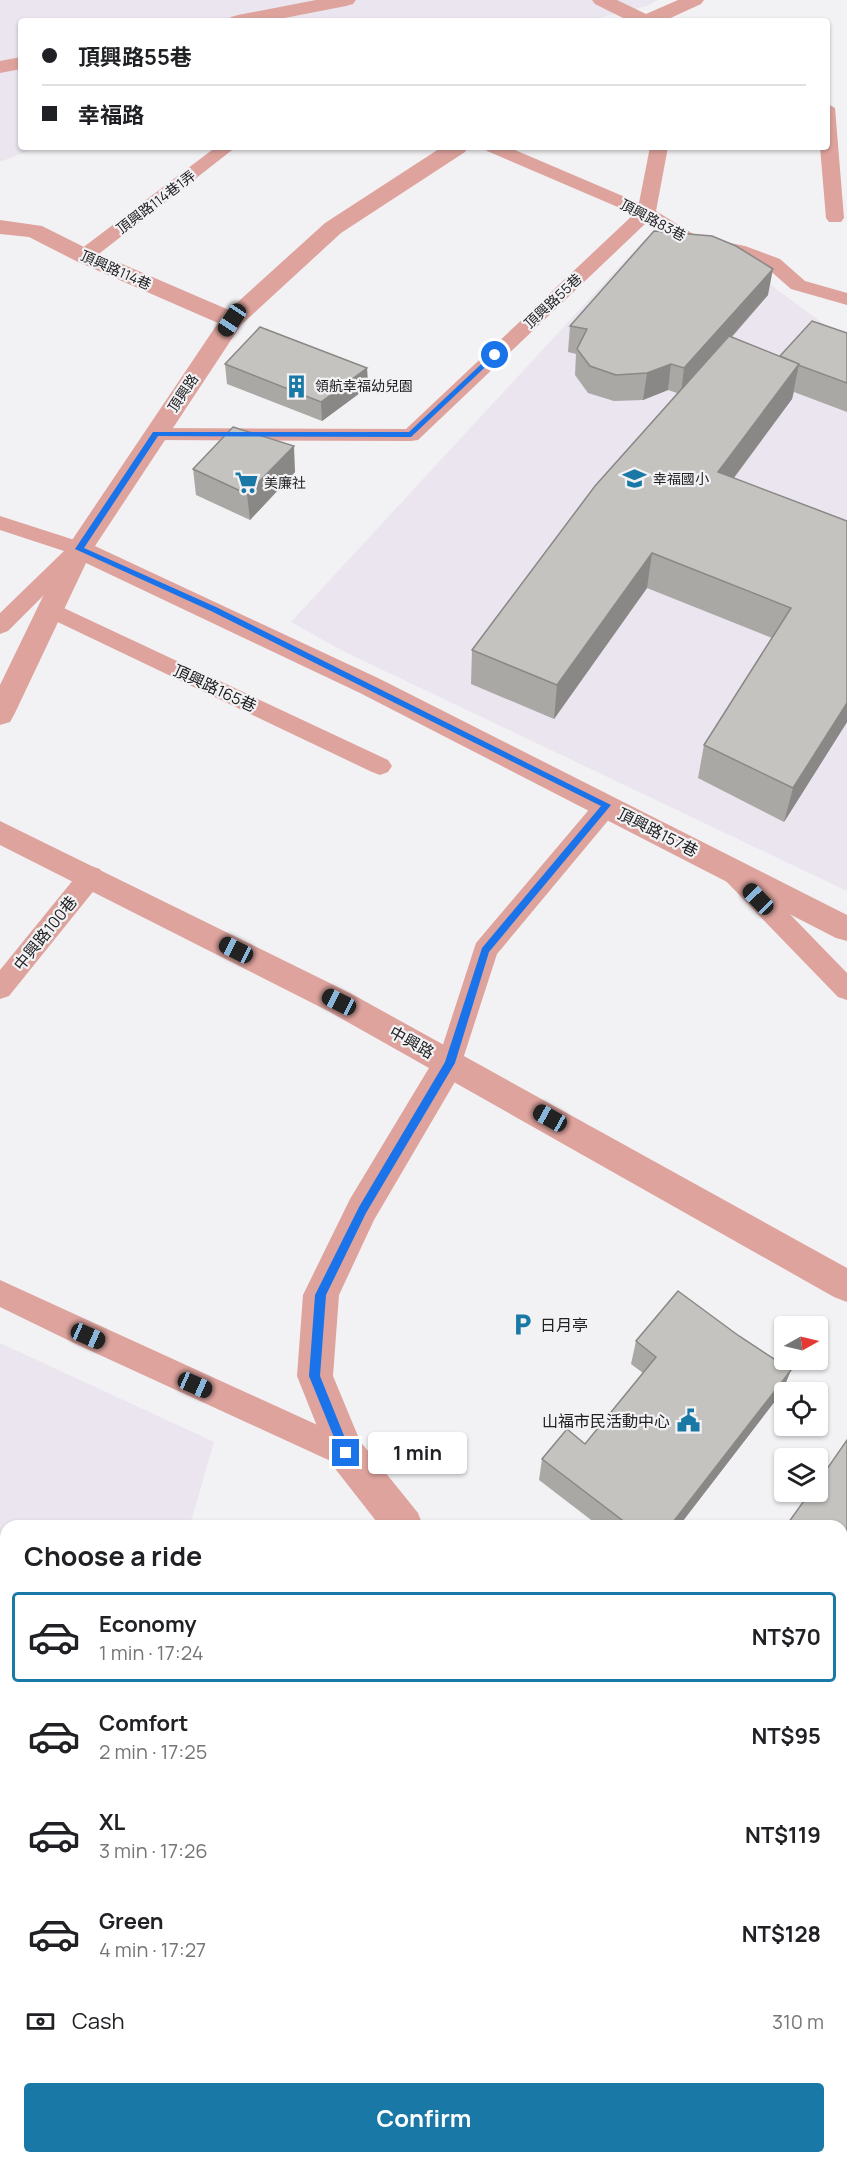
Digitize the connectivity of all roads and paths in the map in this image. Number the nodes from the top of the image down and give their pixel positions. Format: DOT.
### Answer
graph roads {
  1 [pos="346,0"];
  2 [pos="602,0"];
  3 [pos="694,0"];
  4 [pos="253,18"];
  5 [pos="640,18"];
  6 [pos="653,18"];
  7 [pos="18,64"];
  8 [pos="0,67"];
  9 [pos="847,106"];
  10 [pos="830,107"];
  11 [pos="223,150"];
  12 [pos="452,150"];
  13 [pos="500,150"];
  14 [pos="657,150"];
  15 [pos="829,150"];
  16 [pos="646,213"];
  17 [pos="835,218"];
  18 [pos="0,227"];
  19 [pos="84,256"];
  20 [pos="847,299"];
  21 [pos="232,320"];
  22 [pos="156,434"];
  23 [pos="0,523"];
  24 [pos="79,549"];
  25 [pos="51,610"];
  26 [pos="0,626"];
  27 [pos="0,715"];
  28 [pos="380,766"];
  29 [pos="607,805"];
  30 [pos="0,832"];
  31 [pos="729,868"];
  32 [pos="91,876"];
  33 [pos="847,929"];
  34 [pos="0,989"];
  35 [pos="847,990"];
  36 [pos="450,1063"];
  37 [pos="847,1286"];
  38 [pos="0,1293"];
  39 [pos="346,1453"];
  40 [pos="399,1520"];
  1 -- 4 [label="street"];
  2 -- 5 [label="street"];
  3 -- 6 [label="street"];
  7 -- 8 [label="street"];
  9 -- 10 [label="lane"];
  11 -- 19 [label="lane, 頂興路114巷1弄"];
  12 -- 21 [label="street, 頂興路"];
  13 -- 16 [label="lane, 頂興路83巷"];
  14 -- 16 [label="lane"];
  15 -- 17 [label="lane"];
  16 -- 20 [label="lane, 頂興路83巷"];
  16 -- 22 [label="lane, 頂興路55巷"];
  18 -- 19 [label="street, 頂興路114巷"];
  19 -- 21 [label="street, 頂興路114巷"];
  21 -- 22 [label="street, 頂興路"];
  22 -- 24 [label="street, 頂興路"];
  23 -- 24 [label="lane"];
  24 -- 25 [label="street, 頂興路"];
  24 -- 26 [label="lane"];
  24 -- 29 [label="street, 頂興路157巷"];
  25 -- 27 [label="street, 頂興路"];
  25 -- 28 [label="lane, 頂興路165巷"];
  29 -- 31 [label="street, 頂興路157巷"];
  29 -- 36 [label="lane"];
  30 -- 32 [label="street, 中興路"];
  31 -- 33 [label="street, 頂興路157巷"];
  31 -- 35 [label="lane"];
  32 -- 34 [label="lane, 中興路100巷"];
  32 -- 36 [label="street, 中興路"];
  36 -- 37 [label="street, 中興路"];
  36 -- 39 [label="street"];
  38 -- 39 [label="lane"];
  39 -- 40 [label="street"];
}
